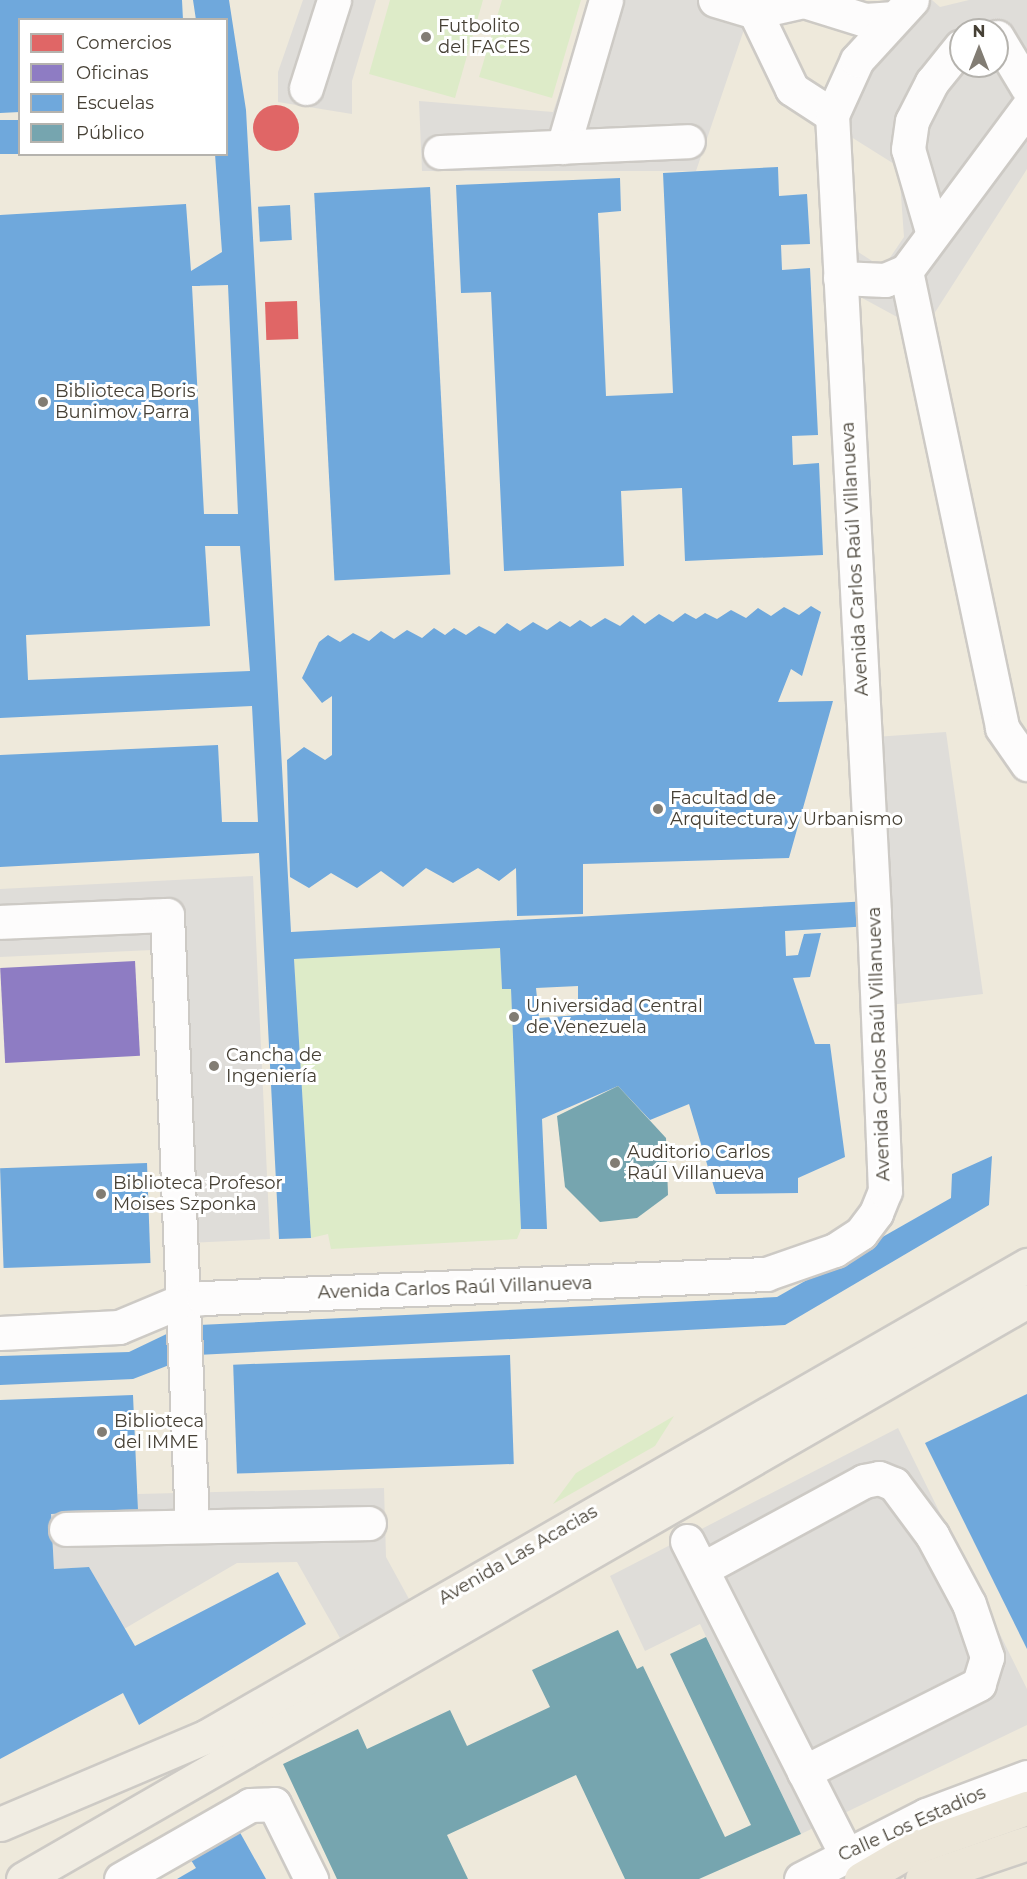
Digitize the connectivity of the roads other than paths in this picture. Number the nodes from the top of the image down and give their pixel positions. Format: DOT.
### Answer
graph roads {
  1 [pos="334,0"];
  2 [pos="606,0"];
  3 [pos="715,0"];
  4 [pos="904,9"];
  5 [pos="755,12"];
  6 [pos="1009,57"];
  7 [pos="949,64"];
  8 [pos="1027,87"];
  9 [pos="306,88"];
  10 [pos="1027,108"];
  11 [pos="832,115"];
  12 [pos="688,141"];
  13 [pos="563,147"];
  14 [pos="440,152"];
  15 [pos="932,231"];
  16 [pos="906,271"];
  17 [pos="840,278"];
  18 [pos="1027,764"];
  19 [pos="0,922"];
  20 [pos="1027,1265"];
  21 [pos="184,1300"];
  22 [pos="1027,1301"];
  23 [pos="0,1333"];
  24 [pos="369,1522"];
  25 [pos="192,1525"];
  26 [pos="66,1529"];
  27 [pos="804,1772"];
  28 [pos="1027,1777"];
  29 [pos="1027,1808"];
  30 [pos="0,1824"];
  31 [pos="1027,1843"];
  32 [pos="853,1867"];
  33 [pos="23,1879"];
  34 [pos="121,1879"];
  35 [pos="311,1879"];
  36 [pos="801,1879"];
  37 [pos="922,1879"];
  1 -- 9 [label="street"];
  2 -- 13 [label="street"];
  3 -- 5 [label="street"];
  4 -- 5 [label="street"];
  4 -- 11 [label="street, Avenida Carlos Raúl Villanueva"];
  5 -- 11 [label="street"];
  6 -- 8 [label="street"];
  7 -- 15 [label="street"];
  10 -- 15 [label="street"];
  11 -- 17 [label="street, Avenida Carlos Raúl Villanueva"];
  12 -- 13 [label="street"];
  13 -- 14 [label="street"];
  15 -- 16 [label="street"];
  16 -- 17 [label="street"];
  16 -- 18 [label="street"];
  17 -- 21 [label="street, Avenida Carlos Raúl Villanueva"];
  19 -- 21 [label="street"];
  20 -- 30 [label="main road, Avenida Las Acacias"];
  21 -- 23 [label="street, Avenida Carlos Raúl Villanueva"];
  21 -- 25 [label="street"];
  22 -- 33 [label="main road, Avenida Las Acacias"];
  24 -- 25 [label="street"];
  25 -- 26 [label="street"];
  27 -- 27 [label="street"];
  27 -- 32 [label="street"];
  28 -- 32 [label="street, Calle Los Estadios"];
  29 -- 32 [label="highway"];
  31 -- 37 [label="highway"];
  32 -- 36 [label="street, Calle Los Estadios"];
  34 -- 35 [label="street"];
}
